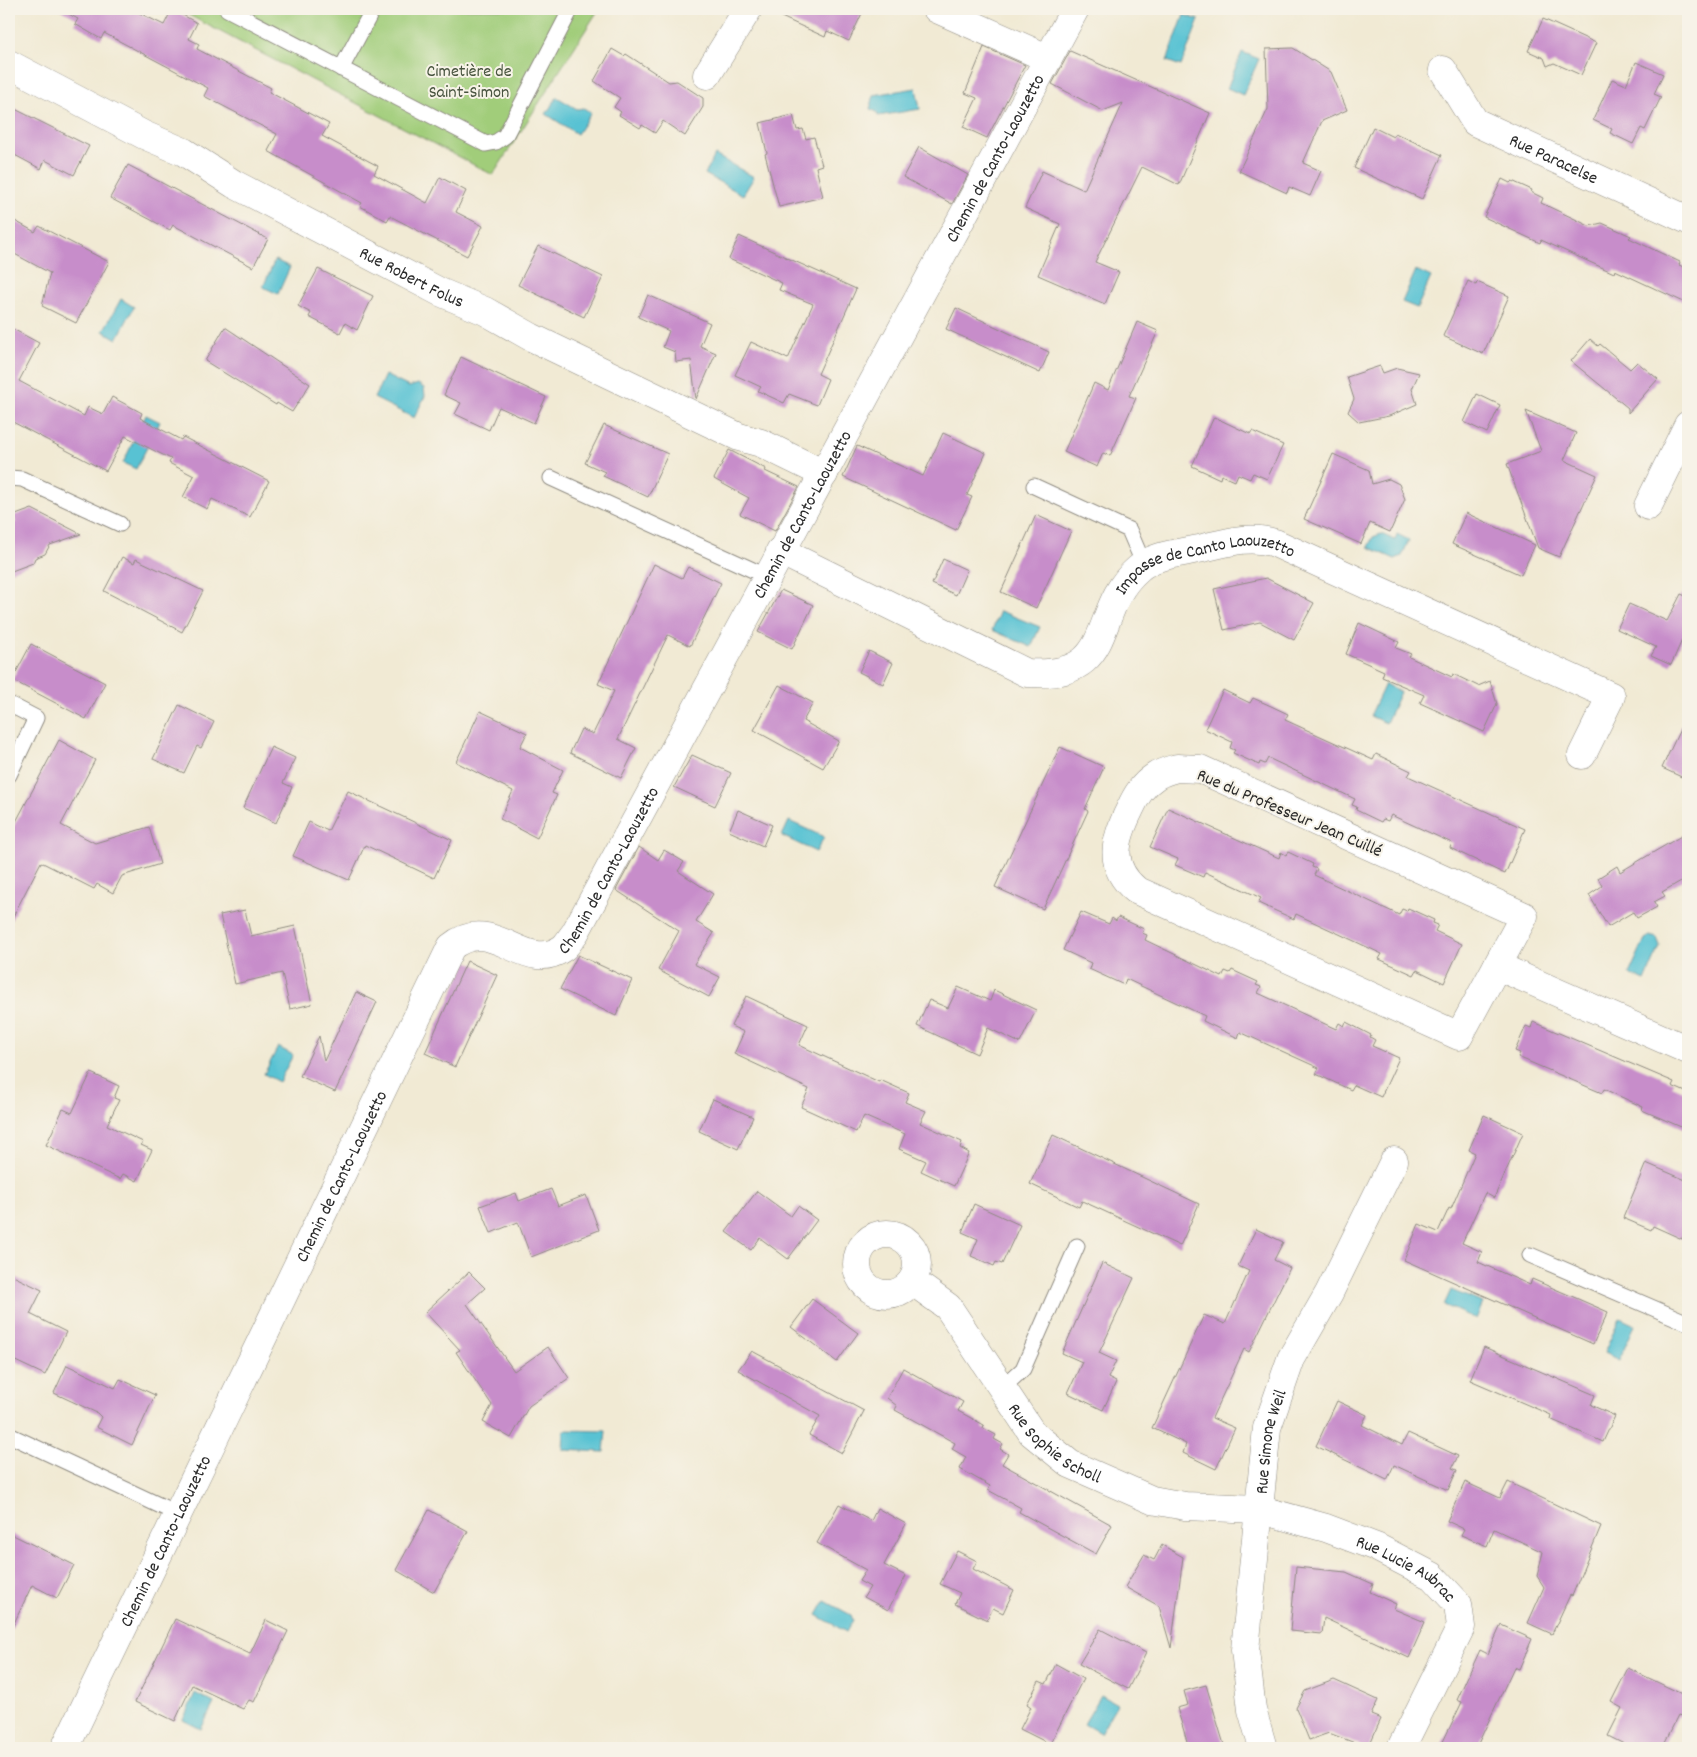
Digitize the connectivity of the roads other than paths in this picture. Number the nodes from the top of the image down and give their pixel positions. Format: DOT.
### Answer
graph roads {
  1 [pos="227,9"];
  2 [pos="373,9"];
  3 [pos="571,9"];
  4 [pos="748,9"];
  5 [pos="937,9"];
  6 [pos="1075,9"];
  7 [pos="1047,58"];
  8 [pos="9,64"];
  9 [pos="341,69"];
  10 [pos="1443,70"];
  11 [pos="707,75"];
  12 [pos="1688,220"];
  13 [pos="1688,425"];
  14 [pos="824,474"];
  15 [pos="9,478"];
  16 [pos="551,478"];
  17 [pos="1034,486"];
  18 [pos="1648,506"];
  19 [pos="120,524"];
  20 [pos="780,551"];
  21 [pos="1144,565"];
  22 [pos="766,576"];
  23 [pos="9,704"];
  24 [pos="1582,755"];
  25 [pos="9,775"];
  26 [pos="1497,966"];
  27 [pos="1688,1050"];
  28 [pos="1394,1161"];
  29 [pos="1077,1246"];
  30 [pos="1530,1255"];
  31 [pos="912,1281"];
  32 [pos="1688,1323"];
  33 [pos="1002,1388"];
  34 [pos="9,1435"];
  35 [pos="1258,1509"];
  36 [pos="178,1514"];
  37 [pos="65,1748"];
  38 [pos="1263,1748"];
  39 [pos="1401,1748"];
  1 -- 9 [label="lane"];
  2 -- 9 [label="lane"];
  3 -- 9 [label="lane"];
  4 -- 11 [label="street"];
  5 -- 7 [label="street"];
  6 -- 7 [label="street, Chemin de Canto-Laouzetto"];
  7 -- 14 [label="street, Chemin de Canto-Laouzetto"];
  8 -- 14 [label="street, Rue Robert Folus"];
  10 -- 12 [label="street, Rue Paracelse"];
  13 -- 18 [label="street"];
  14 -- 20 [label="street, Chemin de Canto-Laouzetto"];
  15 -- 19 [label="lane"];
  16 -- 22 [label="lane"];
  17 -- 21 [label="lane"];
  20 -- 21 [label="street, Impasse de Canto Laouzetto"];
  20 -- 22 [label="street, Chemin de Canto-Laouzetto"];
  21 -- 24 [label="street, Impasse de Canto Laouzetto"];
  22 -- 36 [label="street, Chemin de Canto-Laouzetto"];
  23 -- 25 [label="lane"];
  26 -- 26 [label="street, Rue du Professeur Jean Cuillé"];
  26 -- 27 [label="street"];
  28 -- 35 [label="street, Rue Simone Weil"];
  29 -- 33 [label="lane"];
  30 -- 32 [label="lane"];
  31 -- 33 [label="street, Rue Sophie Scholl"];
  33 -- 35 [label="street, Rue Sophie Scholl"];
  34 -- 36 [label="lane"];
  35 -- 38 [label="street, Rue Simone Weil"];
  35 -- 39 [label="street, Rue Lucie Aubrac"];
  36 -- 37 [label="street, Chemin de Canto-Laouzetto"];
}
